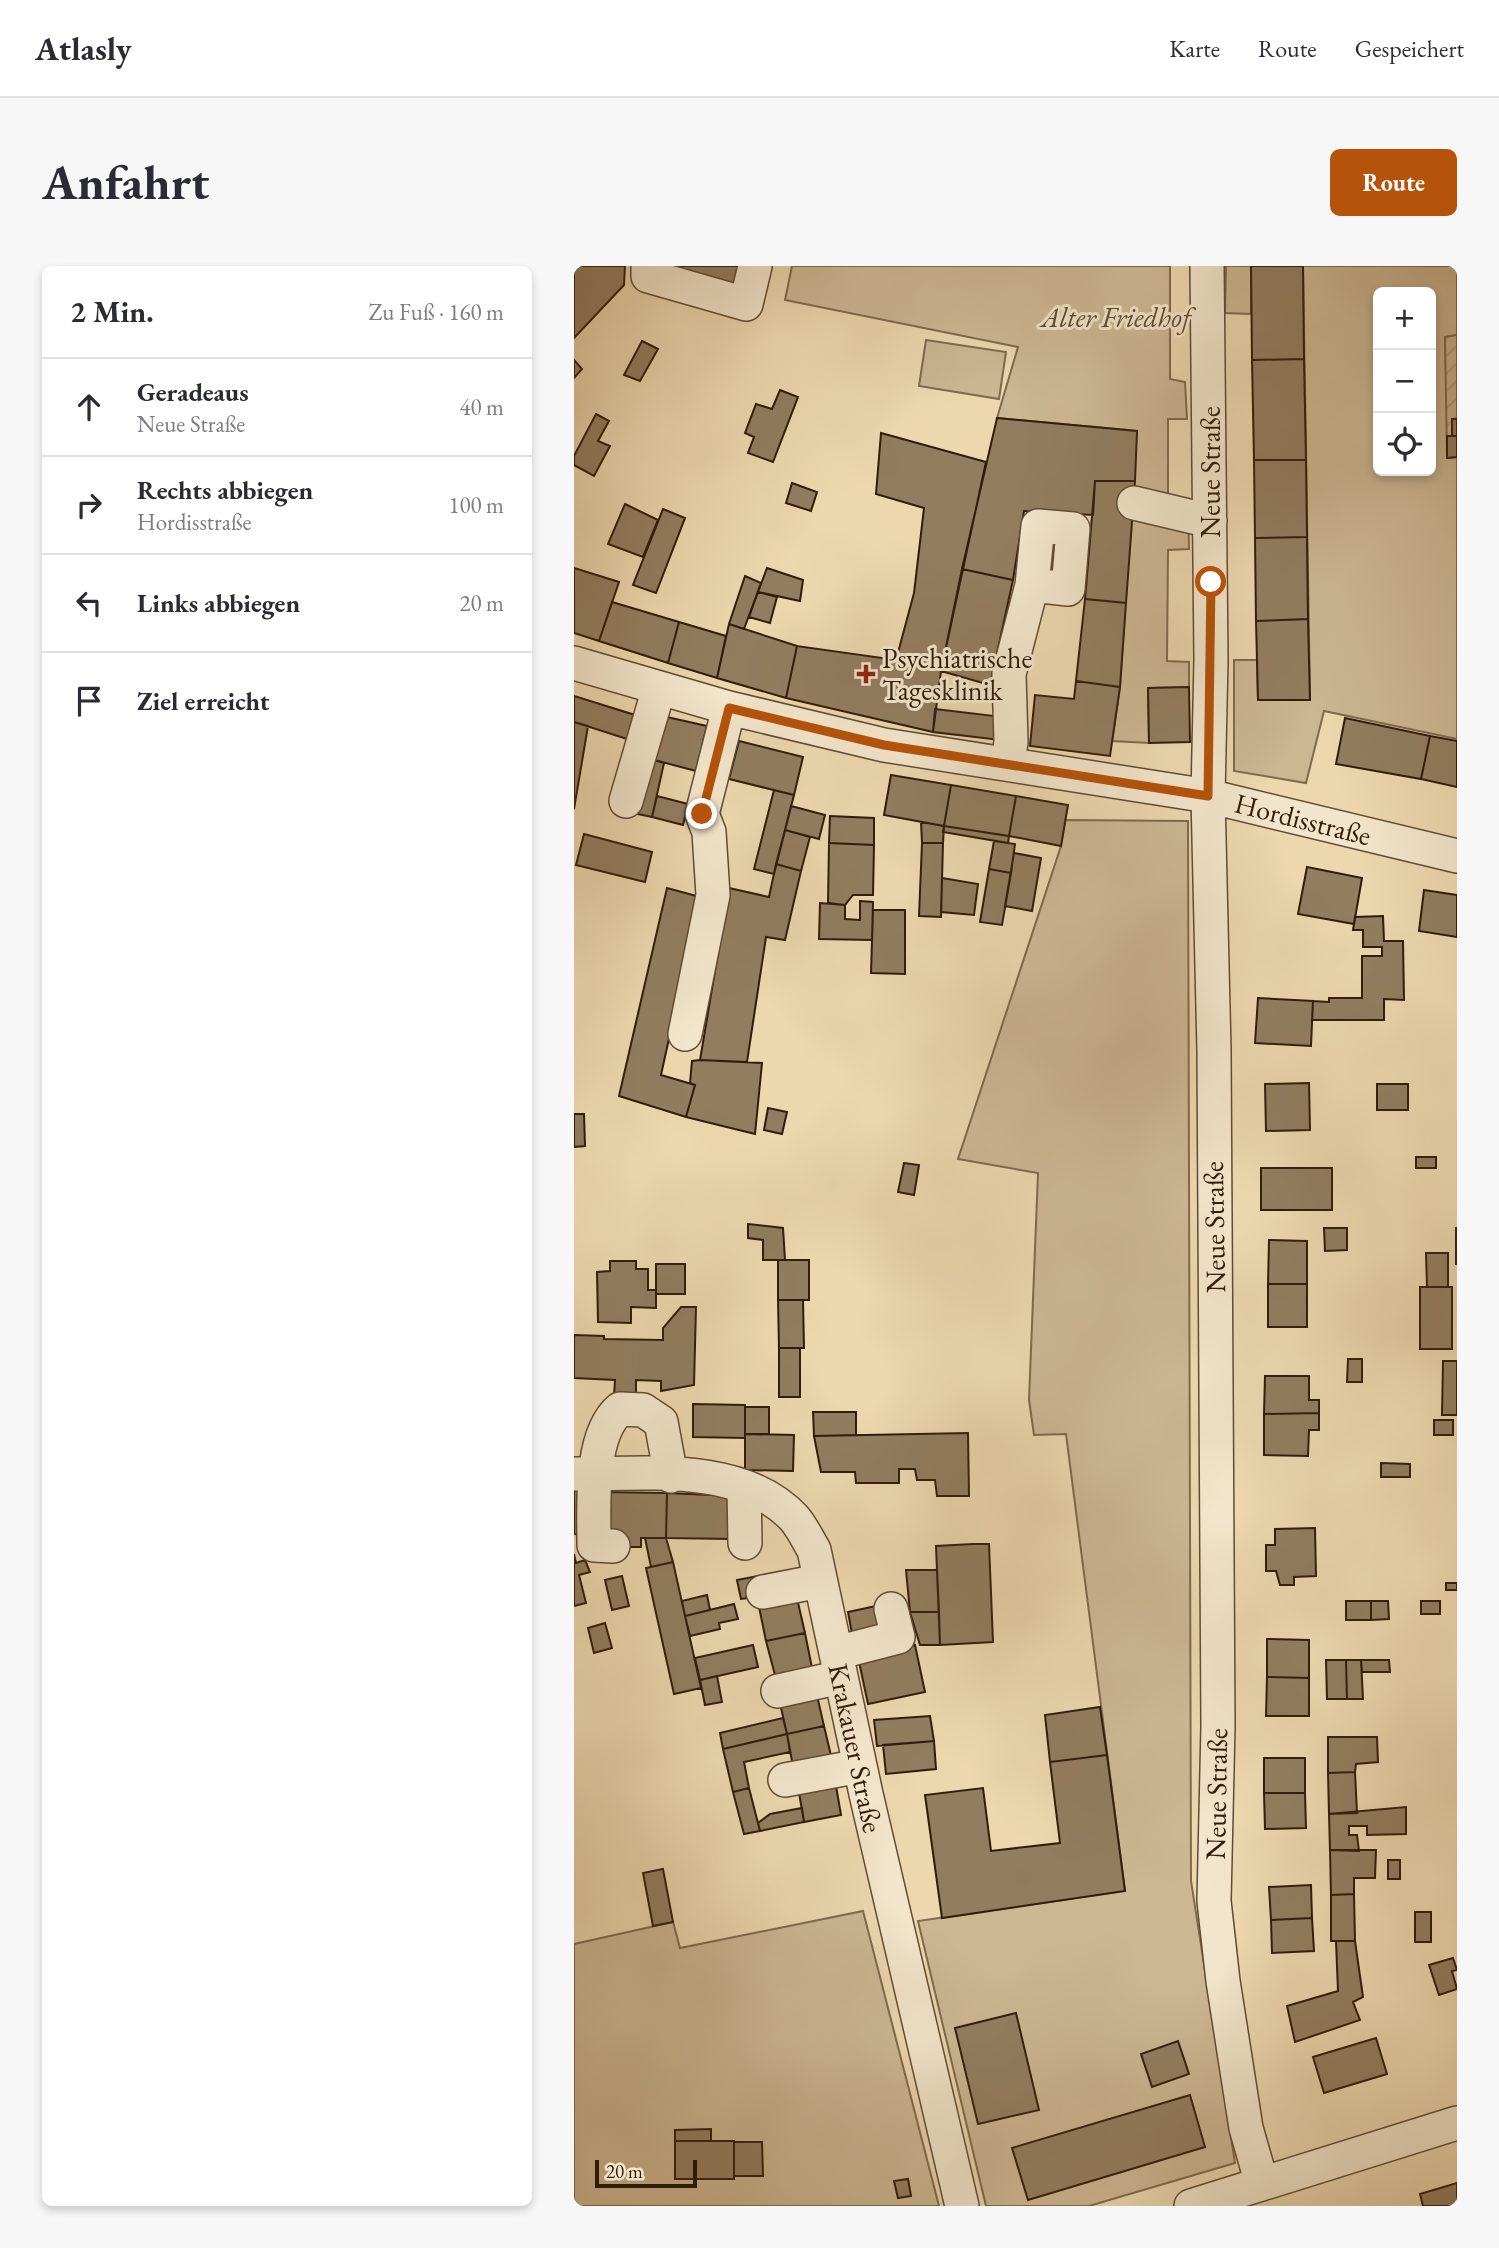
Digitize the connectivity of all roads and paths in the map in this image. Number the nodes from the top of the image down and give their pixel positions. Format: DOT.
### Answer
graph roads {
  1 [pos="648,266"];
  2 [pos="755,266"];
  3 [pos="1207,266"];
  4 [pos="1134,503"];
  5 [pos="1210,520"];
  6 [pos="1032,585"];
  7 [pos="574,663"];
  8 [pos="659,688"];
  9 [pos="729,708"];
  10 [pos="1008,763"];
  11 [pos="1208,796"];
  12 [pos="626,801"];
  13 [pos="1457,856"];
  14 [pos="685,1034"];
  15 [pos="584,1474"];
  16 [pos="671,1476"];
  17 [pos="744,1487"];
  18 [pos="745,1543"];
  19 [pos="613,1546"];
  20 [pos="820,1581"];
  21 [pos="763,1592"];
  22 [pos="891,1609"];
  23 [pos="839,1665"];
  24 [pos="778,1691"];
  25 [pos="785,1780"];
  26 [pos="863,1780"];
  27 [pos="1457,2123"];
  28 [pos="1262,2184"];
  29 [pos="962,2206"];
  30 [pos="1191,2206"];
  1 -- 2 [label="street"];
  3 -- 5 [label="street, Neue Straße"];
  4 -- 5 [label="street"];
  5 -- 11 [label="street, Neue Straße"];
  6 -- 10 [label="street"];
  7 -- 8 [label="street, Hordisstraße"];
  8 -- 9 [label="street, Hordisstraße"];
  8 -- 12 [label="street"];
  9 -- 10 [label="street, Hordisstraße"];
  9 -- 14 [label="street"];
  10 -- 11 [label="street, Hordisstraße"];
  11 -- 13 [label="street, Hordisstraße"];
  11 -- 28 [label="street, Neue Straße"];
  15 -- 16 [label="street, Krakauer Straße"];
  15 -- 16 [label="street"];
  15 -- 19 [label="street"];
  16 -- 17 [label="street, Krakauer Straße"];
  17 -- 18 [label="street"];
  17 -- 20 [label="street, Krakauer Straße"];
  20 -- 21 [label="street"];
  20 -- 23 [label="street, Krakauer Straße"];
  22 -- 23 [label="street"];
  23 -- 24 [label="street"];
  23 -- 26 [label="street, Krakauer Straße"];
  25 -- 26 [label="street"];
  26 -- 29 [label="street, Krakauer Straße"];
  27 -- 28 [label="street"];
  28 -- 30 [label="street"];
}
